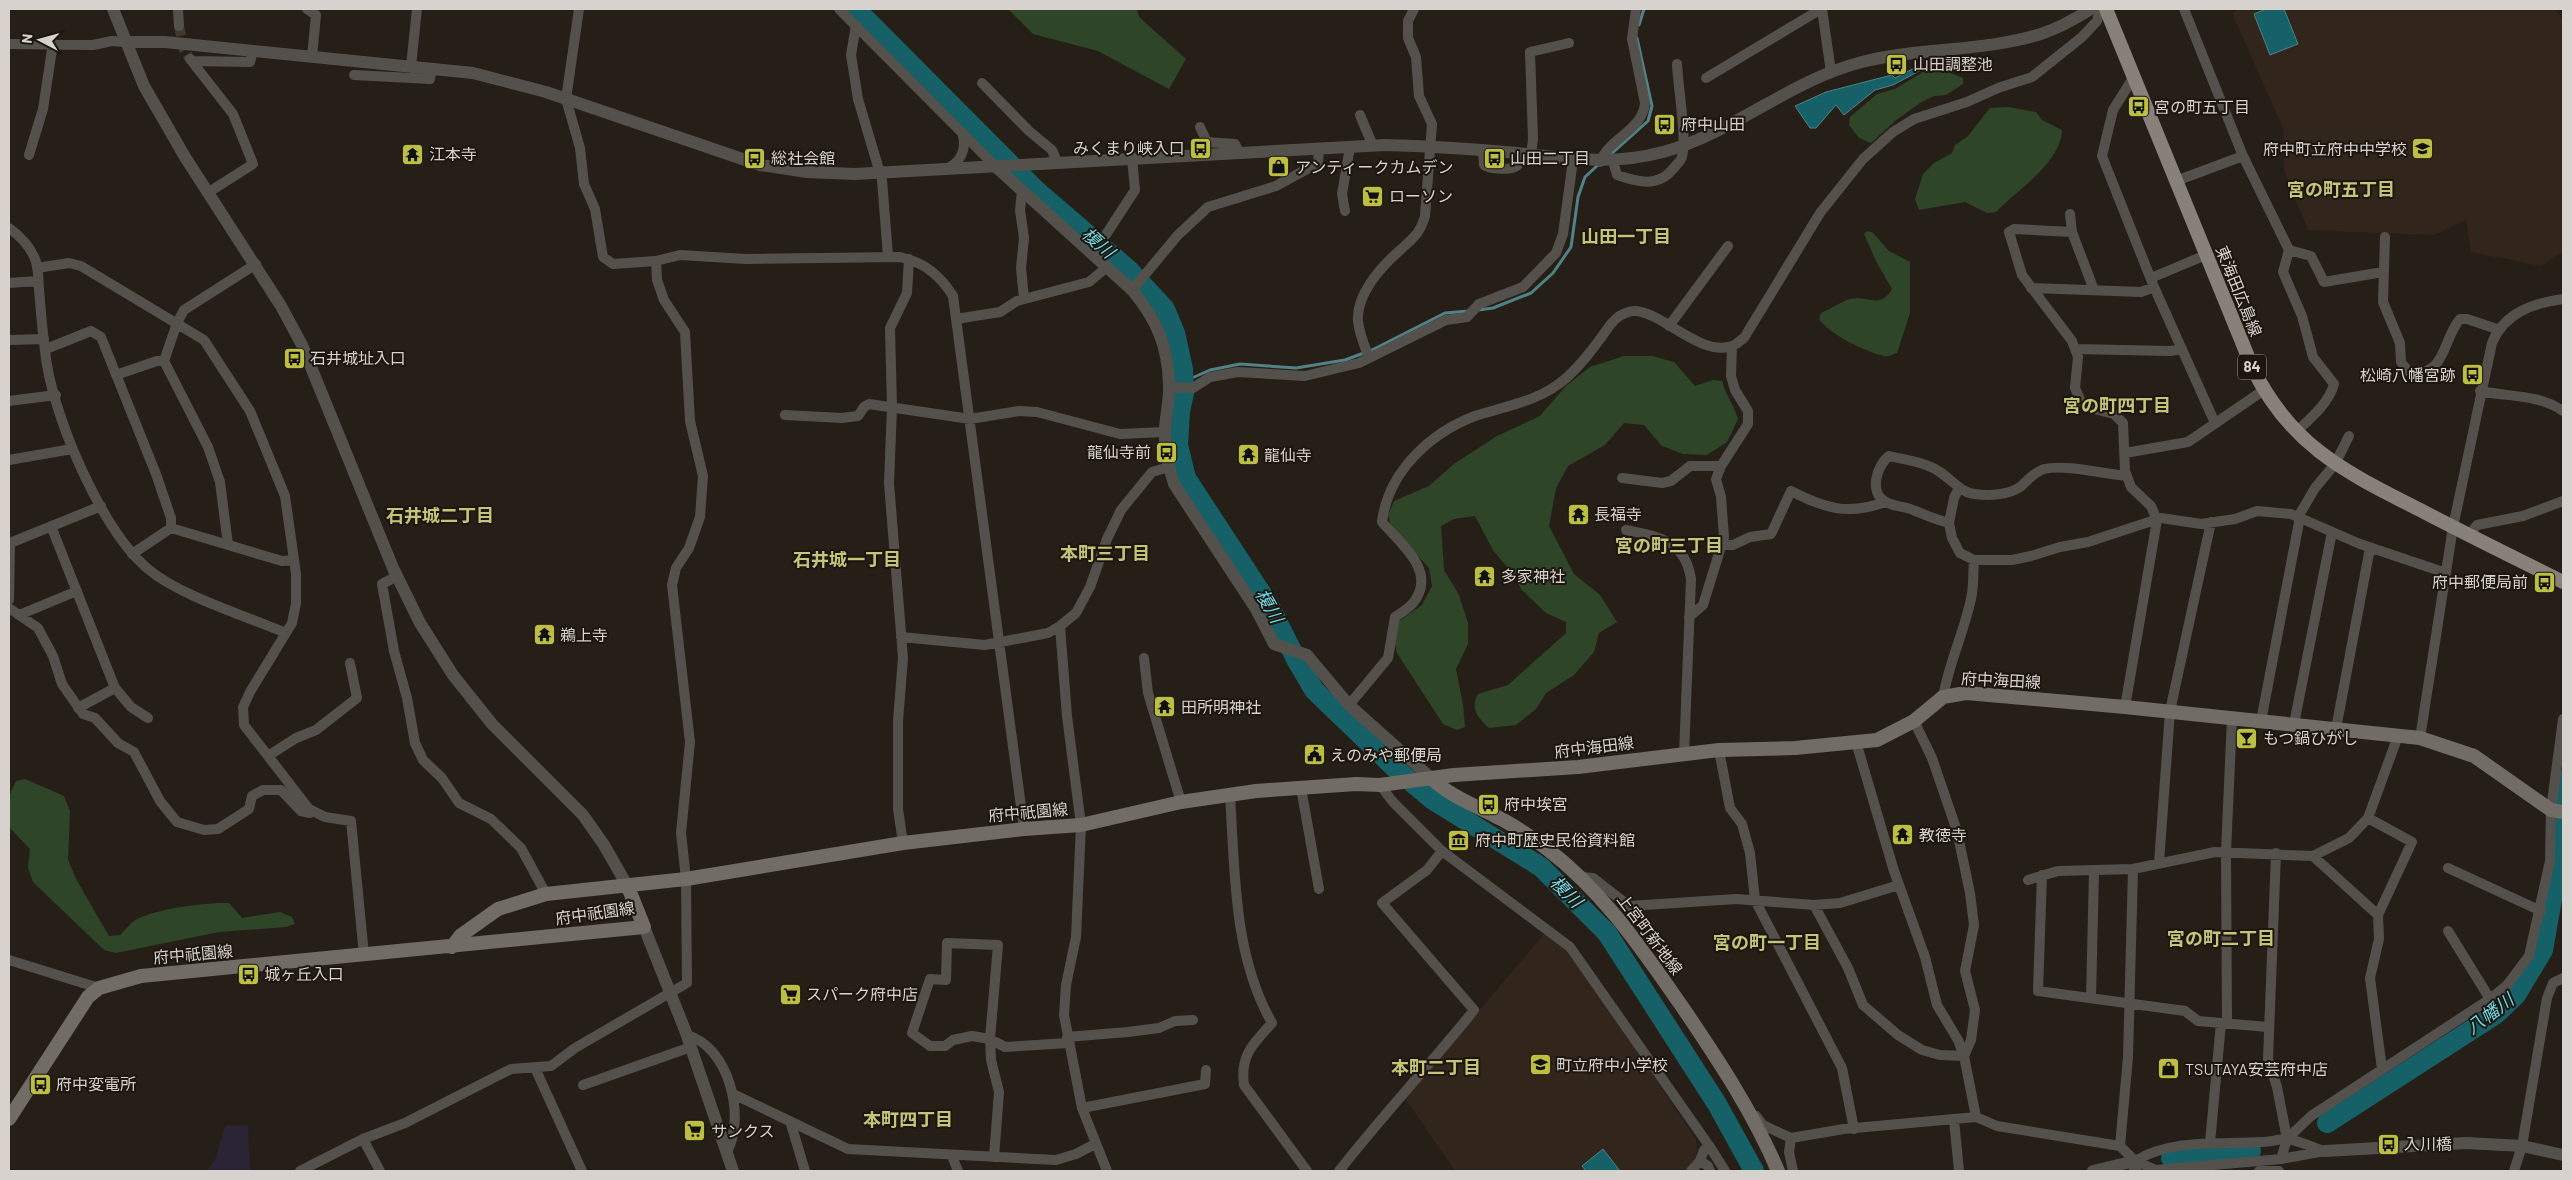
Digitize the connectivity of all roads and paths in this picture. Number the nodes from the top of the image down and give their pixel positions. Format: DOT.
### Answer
graph roads {
  1 [pos="113,9"];
  2 [pos="178,9"];
  3 [pos="307,9"];
  4 [pos="417,9"];
  5 [pos="579,9"];
  6 [pos="839,9"];
  7 [pos="1414,9"];
  8 [pos="1636,9"];
  9 [pos="1822,9"];
  10 [pos="2091,9"];
  11 [pos="2100,9"];
  12 [pos="2106,9"];
  13 [pos="2184,9"];
  14 [pos="856,25"];
  15 [pos="179,26"];
  16 [pos="125,42"];
  17 [pos="53,43"];
  18 [pos="1569,43"];
  19 [pos="9,44"];
  20 [pos="253,51"];
  21 [pos="312,57"];
  22 [pos="1677,64"];
  23 [pos="411,66"];
  24 [pos="432,68"];
  25 [pos="1831,72"];
  26 [pos="354,75"];
  27 [pos="1706,78"];
  28 [pos="2133,78"];
  29 [pos="982,83"];
  30 [pos="566,99"];
  31 [pos="1360,116"];
  32 [pos="1200,127"];
  33 [pos="962,132"];
  34 [pos="1683,145"];
  35 [pos="1373,146"];
  36 [pos="1430,146"];
  37 [pos="1350,147"];
  38 [pos="1319,148"];
  39 [pos="1483,150"];
  40 [pos="1239,152"];
  41 [pos="1527,154"];
  42 [pos="29,155"];
  43 [pos="2243,156"];
  44 [pos="1132,158"];
  45 [pos="1573,160"];
  46 [pos="1606,161"];
  47 [pos="1057,162"];
  48 [pos="999,166"];
  49 [pos="947,168"];
  50 [pos="879,172"];
  51 [pos="2176,181"];
  52 [pos="1022,191"];
  53 [pos="209,192"];
  54 [pos="1345,211"];
  55 [pos="2070,214"];
  56 [pos="9,228"];
  57 [pos="2072,232"];
  58 [pos="1105,236"];
  59 [pos="2385,237"];
  60 [pos="1728,246"];
  61 [pos="2289,250"];
  62 [pos="2206,255"];
  63 [pos="888,256"];
  64 [pos="910,259"];
  65 [pos="656,260"];
  66 [pos="256,264"];
  67 [pos="1107,267"];
  68 [pos="37,268"];
  69 [pos="2383,272"];
  70 [pos="38,281"];
  71 [pos="9,283"];
  72 [pos="2153,283"];
  73 [pos="2031,288"];
  74 [pos="1132,290"];
  75 [pos="2094,290"];
  76 [pos="1024,299"];
  77 [pos="2563,299"];
  78 [pos="956,319"];
  79 [pos="177,323"];
  80 [pos="1669,326"];
  81 [pos="2498,328"];
  82 [pos="9,340"];
  83 [pos="45,344"];
  84 [pos="1732,346"];
  85 [pos="2182,348"];
  86 [pos="2075,349"];
  87 [pos="1369,358"];
  88 [pos="164,361"];
  89 [pos="116,375"];
  90 [pos="1170,387"];
  91 [pos="2264,390"];
  92 [pos="2480,391"];
  93 [pos="56,395"];
  94 [pos="9,401"];
  95 [pos="892,407"];
  96 [pos="2563,411"];
  97 [pos="785,416"];
  98 [pos="970,419"];
  99 [pos="2215,423"];
  100 [pos="1164,432"];
  101 [pos="2296,432"];
  102 [pos="2349,436"];
  103 [pos="72,449"];
  104 [pos="2124,453"];
  105 [pos="9,460"];
  106 [pos="2335,464"];
  107 [pos="1721,466"];
  108 [pos="1169,467"];
  109 [pos="2127,476"];
  110 [pos="1622,478"];
  111 [pos="1959,488"];
  112 [pos="2563,501"];
  113 [pos="1885,502"];
  114 [pos="101,506"];
  115 [pos="2299,517"];
  116 [pos="2157,520"];
  117 [pos="1949,522"];
  118 [pos="2211,522"];
  119 [pos="52,526"];
  120 [pos="2453,527"];
  121 [pos="171,528"];
  122 [pos="1626,530"];
  123 [pos="2332,532"];
  124 [pos="2469,535"];
  125 [pos="9,542"];
  126 [pos="228,545"];
  127 [pos="1722,546"];
  128 [pos="2370,548"];
  129 [pos="132,554"];
  130 [pos="294,560"];
  131 [pos="1974,560"];
  132 [pos="2446,573"];
  133 [pos="397,576"];
  134 [pos="2563,582"];
  135 [pos="77,591"];
  136 [pos="9,600"];
  137 [pos="9,608"];
  138 [pos="19,615"];
  139 [pos="1689,617"];
  140 [pos="1060,626"];
  141 [pos="286,633"];
  142 [pos="901,637"];
  143 [pos="1001,643"];
  144 [pos="1144,658"];
  145 [pos="350,663"];
  146 [pos="115,688"];
  147 [pos="1943,697"];
  148 [pos="1349,705"];
  149 [pos="2125,706"];
  150 [pos="78,708"];
  151 [pos="2170,711"];
  152 [pos="148,718"];
  153 [pos="2232,718"];
  154 [pos="2563,719"];
  155 [pos="1914,721"];
  156 [pos="2261,721"];
  157 [pos="2294,724"];
  158 [pos="2336,729"];
  159 [pos="2398,736"];
  160 [pos="2420,738"];
  161 [pos="1856,742"];
  162 [pos="1719,750"];
  163 [pos="1684,754"];
  164 [pos="268,756"];
  165 [pos="1424,778"];
  166 [pos="1380,785"];
  167 [pos="1300,788"];
  168 [pos="1230,795"];
  169 [pos="1181,802"];
  170 [pos="2557,811"];
  171 [pos="315,814"];
  172 [pos="2368,818"];
  173 [pos="1080,825"];
  174 [pos="1024,829"];
  175 [pos="904,843"];
  176 [pos="1442,851"];
  177 [pos="2226,852"];
  178 [pos="2276,853"];
  179 [pos="2313,856"];
  180 [pos="2159,863"];
  181 [pos="2448,868"];
  182 [pos="2133,869"];
  183 [pos="2094,870"];
  184 [pos="2042,875"];
  185 [pos="1580,877"];
  186 [pos="686,879"];
  187 [pos="2028,880"];
  188 [pos="628,886"];
  189 [pos="1899,886"];
  190 [pos="1319,889"];
  191 [pos="546,894"];
  192 [pos="1755,900"];
  193 [pos="1814,905"];
  194 [pos="2540,911"];
  195 [pos="2378,915"];
  196 [pos="644,927"];
  197 [pos="2448,931"];
  198 [pos="452,947"];
  199 [pos="364,955"];
  200 [pos="9,960"];
  201 [pos="2563,978"];
  202 [pos="98,988"];
  203 [pos="671,994"];
  204 [pos="2091,998"];
  205 [pos="2490,999"];
  206 [pos="2129,1004"];
  207 [pos="1193,1020"];
  208 [pos="2224,1023"];
  209 [pos="2268,1027"];
  210 [pos="687,1035"];
  211 [pos="990,1039"];
  212 [pos="1068,1040"];
  213 [pos="691,1047"];
  214 [pos="1964,1056"];
  215 [pos="535,1068"];
  216 [pos="2382,1069"];
  217 [pos="1206,1070"];
  218 [pos="583,1085"];
  219 [pos="1733,1085"];
  220 [pos="733,1094"];
  221 [pos="1082,1108"];
  222 [pos="1976,1117"];
  223 [pos="9,1119"];
  224 [pos="1954,1120"];
  225 [pos="791,1124"];
  226 [pos="1854,1128"];
  227 [pos="1791,1138"];
  228 [pos="2287,1139"];
  229 [pos="363,1140"];
  230 [pos="2210,1143"];
  231 [pos="1095,1144"];
  232 [pos="2120,1146"];
  233 [pos="2522,1146"];
  234 [pos="1710,1147"];
  235 [pos="2325,1151"];
  236 [pos="727,1152"];
  237 [pos="952,1156"];
  238 [pos="2563,1156"];
  239 [pos="994,1157"];
  240 [pos="2282,1159"];
  241 [pos="1700,1162"];
  242 [pos="2135,1166"];
  243 [pos="2197,1169"];
  244 [pos="300,1171"];
  245 [pos="380,1171"];
  246 [pos="582,1171"];
  247 [pos="733,1171"];
  248 [pos="805,1171"];
  249 [pos="958,1171"];
  250 [pos="1107,1171"];
  251 [pos="1307,1171"];
  252 [pos="1339,1171"];
  253 [pos="1691,1171"];
  254 [pos="1710,1171"];
  255 [pos="1725,1171"];
  256 [pos="1778,1171"];
  257 [pos="1793,1171"];
  258 [pos="1959,1171"];
  259 [pos="2093,1171"];
  260 [pos="2259,1171"];
  261 [pos="2279,1171"];
  262 [pos="2514,1171"];
  1 -- 16 [label="street"];
  2 -- 15 [label="street"];
  3 -- 21 [label="street"];
  4 -- 23 [label="street"];
  5 -- 30 [label="street"];
  6 -- 14 [label="street"];
  7 -- 36 [label="street"];
  8 -- 46 [label="street"];
  9 -- 25 [label="street"];
  9 -- 27 [label="street"];
  10 -- 25 [label="street"];
  11 -- 84 [label="street"];
  12 -- 28 [label="main road, 東海田広島線 / 84"];
  13 -- 43 [label="street"];
  14 -- 33 [label="street"];
  14 -- 50 [label="street"];
  16 -- 17 [label="street"];
  16 -- 20 [label="street"];
  16 -- 53 [label="street"];
  17 -- 19 [label="street"];
  17 -- 42 [label="street"];
  18 -- 41 [label="street"];
  20 -- 21 [label="street"];
  20 -- 53 [label="street"];
  21 -- 23 [label="street"];
  22 -- 34 [label="street"];
  23 -- 24 [label="street"];
  24 -- 26 [label="street"];
  24 -- 30 [label="street"];
  25 -- 34 [label="street"];
  28 -- 51 [label="main road, 東海田広島線 / 84"];
  28 -- 72 [label="street"];
  29 -- 47 [label="street"];
  30 -- 50 [label="street"];
  30 -- 65 [label="street"];
  31 -- 35 [label="street"];
  32 -- 40 [label="street"];
  33 -- 48 [label="street"];
  33 -- 49 [label="street"];
  34 -- 46 [label="street"];
  34 -- 46 [label="street"];
  35 -- 36 [label="street"];
  35 -- 37 [label="street"];
  36 -- 39 [label="street"];
  36 -- 87 [label="street"];
  37 -- 38 [label="street"];
  37 -- 54 [label="street"];
  38 -- 40 [label="street"];
  38 -- 74 [label="street"];
  39 -- 41 [label="street"];
  39 -- 41 [label="street"];
  40 -- 44 [label="street"];
  41 -- 45 [label="street"];
  43 -- 51 [label="street"];
  43 -- 61 [label="street"];
  44 -- 47 [label="street"];
  44 -- 58 [label="street"];
  45 -- 46 [label="street"];
  45 -- 87 [label="street"];
  47 -- 48 [label="street"];
  48 -- 49 [label="street"];
  48 -- 52 [label="street"];
  49 -- 50 [label="street"];
  50 -- 63 [label="street"];
  51 -- 62 [label="main road, 東海田広島線 / 84"];
  52 -- 67 [label="street"];
  52 -- 76 [label="street"];
  53 -- 66 [label="street"];
  55 -- 57 [label="street"];
  56 -- 68 [label="street"];
  57 -- 73 [label="street"];
  57 -- 75 [label="street"];
  59 -- 69 [label="street"];
  60 -- 80 [label="street"];
  61 -- 69 [label="street"];
  61 -- 101 [label="street"];
  62 -- 72 [label="street"];
  62 -- 91 [label="main road, 東海田広島線 / 84"];
  63 -- 64 [label="street"];
  63 -- 65 [label="street"];
  64 -- 78 [label="street"];
  64 -- 95 [label="street"];
  65 -- 186 [label="street"];
  66 -- 79 [label="street"];
  66 -- 133 [label="street"];
  67 -- 74 [label="street"];
  67 -- 76 [label="street"];
  68 -- 70 [label="street"];
  68 -- 79 [label="street"];
  69 -- 81 [label="street"];
  70 -- 71 [label="street"];
  70 -- 83 [label="street"];
  72 -- 75 [label="street"];
  72 -- 85 [label="street"];
  73 -- 75 [label="street"];
  73 -- 86 [label="street"];
  74 -- 90 [label="street"];
  76 -- 78 [label="street"];
  77 -- 81 [label="street"];
  78 -- 98 [label="street"];
  79 -- 88 [label="street"];
  79 -- 130 [label="street"];
  80 -- 84 [label="street"];
  80 -- 148 [label="street"];
  81 -- 92 [label="street"];
  82 -- 83 [label="street"];
  83 -- 89 [label="street"];
  83 -- 93 [label="street"];
  84 -- 107 [label="street"];
  85 -- 86 [label="street"];
  85 -- 99 [label="street"];
  86 -- 104 [label="street"];
  87 -- 90 [label="street"];
  88 -- 89 [label="street"];
  88 -- 126 [label="street"];
  89 -- 121 [label="street"];
  90 -- 100 [label="street"];
  91 -- 99 [label="street"];
  91 -- 101 [label="main road, 東海田広島線 / 84"];
  92 -- 96 [label="street"];
  92 -- 120 [label="street"];
  93 -- 94 [label="street"];
  93 -- 103 [label="street"];
  95 -- 97 [label="street"];
  95 -- 98 [label="street"];
  95 -- 142 [label="street"];
  98 -- 100 [label="street"];
  98 -- 143 [label="street"];
  99 -- 104 [label="street"];
  100 -- 108 [label="street"];
  101 -- 106 [label="main road, 東海田広島線 / 84"];
  102 -- 106 [label="street"];
  103 -- 105 [label="street"];
  103 -- 114 [label="street"];
  104 -- 109 [label="street"];
  106 -- 115 [label="street"];
  106 -- 120 [label="main road, 東海田広島線 / 84"];
  107 -- 110 [label="street"];
  107 -- 127 [label="street"];
  108 -- 140 [label="street"];
  108 -- 148 [label="street"];
  109 -- 111 [label="street"];
  109 -- 116 [label="street"];
  111 -- 113 [label="street"];
  111 -- 117 [label="street"];
  112 -- 124 [label="street"];
  113 -- 117 [label="street"];
  113 -- 127 [label="street"];
  114 -- 119 [label="street"];
  114 -- 129 [label="street"];
  115 -- 118 [label="street"];
  115 -- 123 [label="street"];
  115 -- 156 [label="street"];
  116 -- 118 [label="street"];
  116 -- 131 [label="street"];
  116 -- 149 [label="street"];
  117 -- 131 [label="street"];
  118 -- 151 [label="street"];
  119 -- 125 [label="street"];
  119 -- 135 [label="street"];
  120 -- 124 [label="main road, 東海田広島線 / 84"];
  120 -- 132 [label="street"];
  121 -- 126 [label="street"];
  121 -- 129 [label="street"];
  122 -- 139 [label="street"];
  123 -- 128 [label="street"];
  123 -- 157 [label="street"];
  124 -- 134 [label="main road, 東海田広島線 / 84"];
  125 -- 136 [label="street"];
  126 -- 130 [label="street"];
  127 -- 139 [label="street"];
  128 -- 132 [label="street"];
  128 -- 158 [label="street"];
  129 -- 141 [label="street"];
  130 -- 141 [label="street"];
  131 -- 147 [label="street"];
  132 -- 160 [label="street"];
  133 -- 188 [label="street"];
  133 -- 191 [label="street"];
  135 -- 138 [label="street"];
  135 -- 146 [label="street"];
  137 -- 138 [label="street"];
  138 -- 150 [label="street"];
  139 -- 163 [label="street"];
  140 -- 143 [label="street"];
  140 -- 173 [label="street"];
  141 -- 164 [label="street"];
  142 -- 143 [label="street"];
  142 -- 175 [label="street"];
  143 -- 174 [label="street"];
  144 -- 169 [label="street"];
  145 -- 164 [label="street"];
  146 -- 150 [label="street"];
  146 -- 152 [label="street"];
  147 -- 149 [label="main road, 府中海田線"];
  147 -- 155 [label="main road, 府中海田線"];
  148 -- 165 [label="street"];
  149 -- 151 [label="main road, 府中海田線"];
  150 -- 171 [label="street"];
  151 -- 153 [label="main road, 府中海田線"];
  151 -- 180 [label="street"];
  153 -- 156 [label="main road, 府中海田線"];
  153 -- 177 [label="street"];
  154 -- 170 [label="street"];
  155 -- 161 [label="main road, 府中海田線"];
  155 -- 214 [label="street"];
  156 -- 157 [label="main road, 府中海田線"];
  157 -- 158 [label="main road, 府中海田線"];
  158 -- 159 [label="main road, 府中海田線"];
  159 -- 160 [label="main road, 府中海田線"];
  159 -- 172 [label="street"];
  160 -- 170 [label="main road, 府中海田線"];
  161 -- 162 [label="main road, 府中海田線"];
  161 -- 189 [label="street"];
  162 -- 163 [label="main road, 府中海田線"];
  162 -- 192 [label="street"];
  163 -- 165 [label="main road, 府中海田線"];
  164 -- 171 [label="street"];
  165 -- 166 [label="main road, 府中祇園線"];
  165 -- 185 [label="main road, 上宮町新地線"];
  166 -- 167 [label="main road, 府中祇園線"];
  166 -- 176 [label="street"];
  167 -- 168 [label="main road, 府中祇園線"];
  167 -- 190 [label="street"];
  168 -- 169 [label="main road, 府中祇園線"];
  168 -- 251 [label="street"];
  169 -- 173 [label="main road, 府中祇園線"];
  170 -- 194 [label="street"];
  171 -- 199 [label="street"];
  172 -- 179 [label="street"];
  172 -- 195 [label="street"];
  173 -- 174 [label="main road, 府中祇園線"];
  173 -- 212 [label="street"];
  174 -- 175 [label="main road, 府中祇園線"];
  175 -- 186 [label="main road, 府中祇園線"];
  176 -- 234 [label="street"];
  176 -- 252 [label="street"];
  177 -- 178 [label="street"];
  177 -- 180 [label="street"];
  177 -- 208 [label="street"];
  178 -- 179 [label="street"];
  178 -- 209 [label="street"];
  179 -- 195 [label="street"];
  180 -- 182 [label="street"];
  181 -- 194 [label="street"];
  182 -- 183 [label="street"];
  182 -- 206 [label="street"];
  183 -- 184 [label="street"];
  183 -- 204 [label="street"];
  184 -- 187 [label="street"];
  184 -- 204 [label="street"];
  185 -- 192 [label="street"];
  185 -- 219 [label="main road, 上宮町新地線"];
  186 -- 188 [label="main road, 府中祇園線"];
  186 -- 203 [label="street"];
  188 -- 191 [label="main road, 府中祇園線"];
  188 -- 196 [label="main road, 府中祇園線"];
  189 -- 193 [label="street"];
  189 -- 214 [label="street"];
  191 -- 198 [label="main road, 府中祇園線"];
  192 -- 193 [label="street"];
  192 -- 226 [label="street"];
  193 -- 214 [label="street"];
  194 -- 205 [label="street"];
  195 -- 216 [label="street"];
  196 -- 198 [label="main road, 府中祇園線"];
  196 -- 203 [label="street"];
  197 -- 205 [label="street"];
  198 -- 199 [label="main road, 府中祇園線"];
  199 -- 202 [label="main road, 府中祇園線"];
  200 -- 202 [label="street"];
  201 -- 233 [label="street"];
  202 -- 223 [label="main road"];
  203 -- 210 [label="street"];
  203 -- 215 [label="street"];
  204 -- 206 [label="street"];
  205 -- 216 [label="street"];
  206 -- 208 [label="street"];
  206 -- 232 [label="street"];
  207 -- 212 [label="street"];
  208 -- 209 [label="street"];
  208 -- 230 [label="street"];
  209 -- 228 [label="street"];
  210 -- 213 [label="street"];
  210 -- 220 [label="street"];
  211 -- 211 [label="street"];
  211 -- 212 [label="street"];
  211 -- 239 [label="street"];
  212 -- 221 [label="street"];
  213 -- 218 [label="street"];
  213 -- 236 [label="street"];
  214 -- 222 [label="street"];
  215 -- 229 [label="street"];
  215 -- 246 [label="street"];
  216 -- 228 [label="street"];
  217 -- 221 [label="street"];
  219 -- 227 [label="street"];
  219 -- 256 [label="main road, 上宮町新地線"];
  220 -- 225 [label="street"];
  220 -- 236 [label="street"];
  221 -- 231 [label="street"];
  222 -- 224 [label="street"];
  222 -- 232 [label="street"];
  224 -- 226 [label="street"];
  224 -- 258 [label="street"];
  225 -- 237 [label="street"];
  225 -- 248 [label="street"];
  226 -- 227 [label="street"];
  227 -- 257 [label="street"];
  228 -- 230 [label="street"];
  228 -- 235 [label="street"];
  228 -- 240 [label="street"];
  229 -- 244 [label="street"];
  229 -- 245 [label="street"];
  230 -- 242 [label="street"];
  231 -- 239 [label="street"];
  231 -- 250 [label="street"];
  232 -- 242 [label="street"];
  233 -- 235 [label="street"];
  233 -- 238 [label="street"];
  233 -- 262 [label="street"];
  234 -- 241 [label="street"];
  234 -- 255 [label="street"];
  235 -- 240 [label="street"];
  236 -- 247 [label="street"];
  237 -- 239 [label="street"];
  237 -- 249 [label="street"];
  240 -- 243 [label="street"];
  241 -- 253 [label="street"];
  241 -- 254 [label="street"];
  242 -- 243 [label="street"];
  242 -- 259 [label="street"];
  260 -- 261 [label="street"];
}
